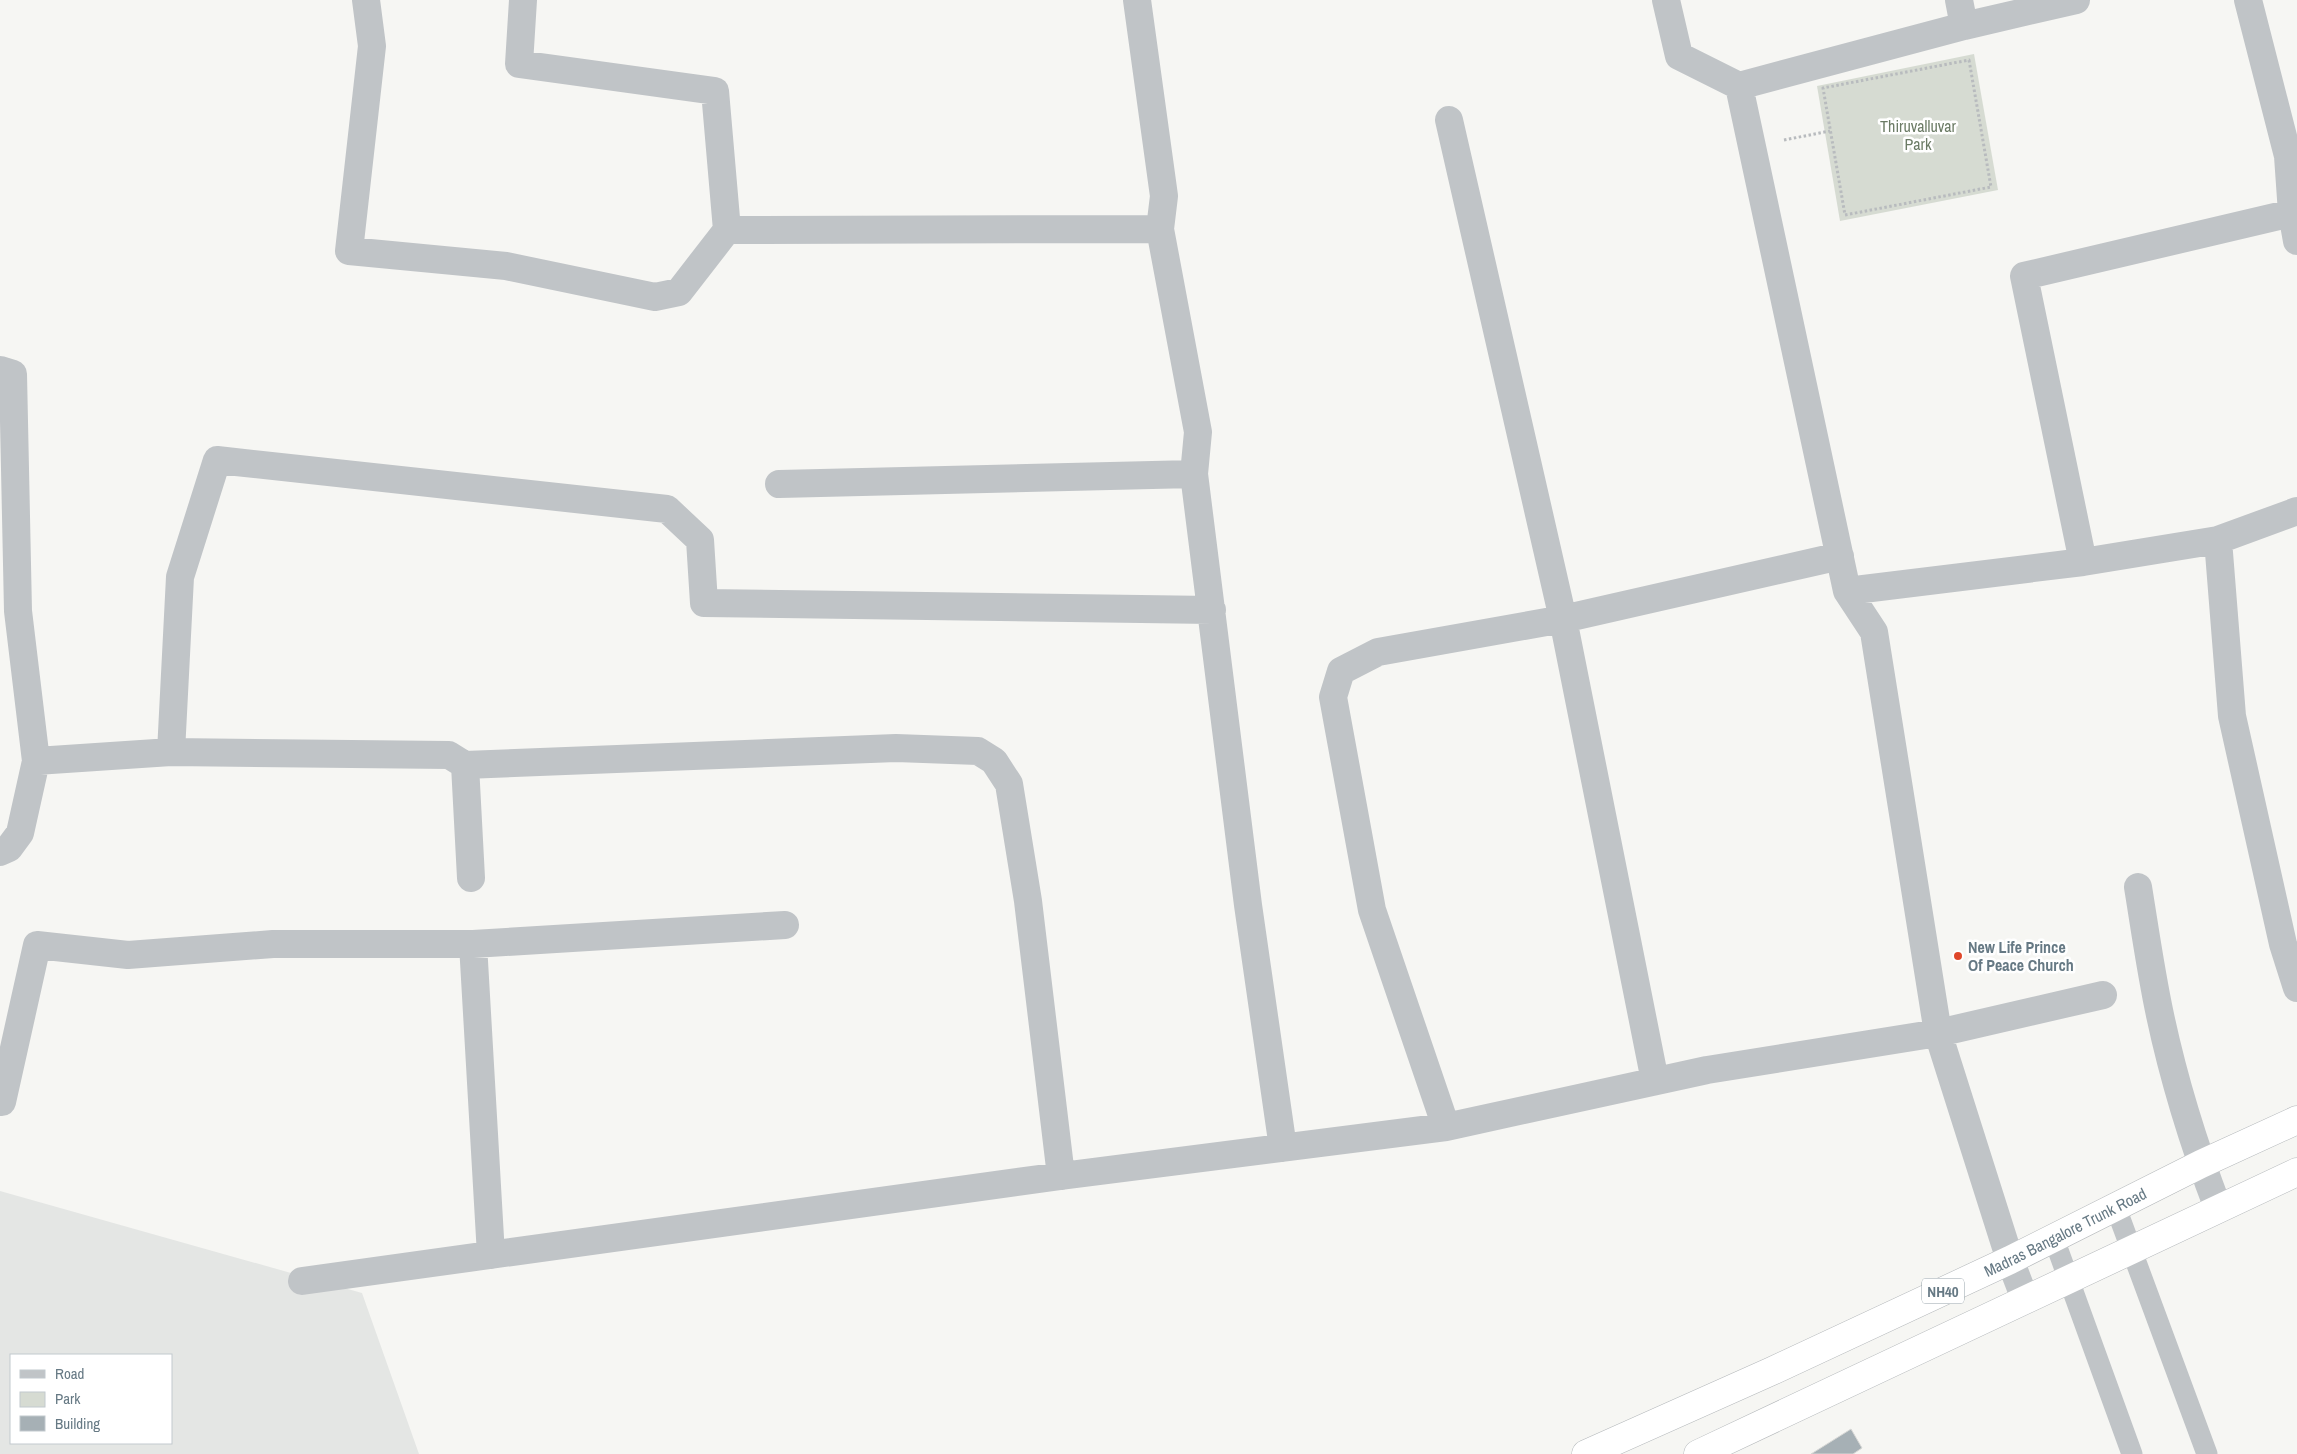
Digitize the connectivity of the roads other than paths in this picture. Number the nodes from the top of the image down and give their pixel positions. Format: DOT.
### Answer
graph roads {
  1 [pos="366,0"];
  2 [pos="523,0"];
  3 [pos="1137,0"];
  4 [pos="1666,0"];
  5 [pos="2076,0"];
  6 [pos="2248,0"];
  7 [pos="1961,13"];
  8 [pos="1739,86"];
  9 [pos="1449,120"];
  10 [pos="2292,212"];
  11 [pos="1160,229"];
  12 [pos="727,230"];
  13 [pos="2297,241"];
  14 [pos="0,370"];
  15 [pos="1194,474"];
  16 [pos="779,484"];
  17 [pos="2297,511"];
  18 [pos="2218,540"];
  19 [pos="1840,556"];
  20 [pos="2084,562"];
  21 [pos="1847,591"];
  22 [pos="9,610"];
  23 [pos="1212,610"];
  24 [pos="1563,619"];
  25 [pos="171,752"];
  26 [pos="36,761"];
  27 [pos="465,765"];
  28 [pos="0,852"];
  29 [pos="471,878"];
  30 [pos="2138,887"];
  31 [pos="785,925"];
  32 [pos="473,944"];
  33 [pos="2297,988"];
  34 [pos="2104,995"];
  35 [pos="1938,1033"];
  36 [pos="1655,1081"];
  37 [pos="0,1102"];
  38 [pos="2297,1120"];
  39 [pos="1446,1127"];
  40 [pos="1282,1148"];
  41 [pos="2201,1164"];
  42 [pos="2297,1172"];
  43 [pos="1061,1176"];
  44 [pos="2116,1208"];
  45 [pos="2218,1208"];
  46 [pos="2054,1239"];
  47 [pos="2131,1249"];
  48 [pos="492,1255"];
  49 [pos="2010,1260"];
  50 [pos="2068,1279"];
  51 [pos="302,1281"];
  52 [pos="2025,1299"];
  53 [pos="1586,1454"];
  54 [pos="1698,1454"];
  55 [pos="2132,1454"];
  56 [pos="2207,1454"];
  1 -- 12 [label="street"];
  2 -- 12 [label="street"];
  3 -- 11 [label="street"];
  4 -- 8 [label="street"];
  5 -- 7 [label="street"];
  6 -- 10 [label="street"];
  7 -- 8 [label="street"];
  8 -- 19 [label="street"];
  9 -- 24 [label="street"];
  10 -- 13 [label="street"];
  10 -- 20 [label="street"];
  11 -- 12 [label="street"];
  11 -- 15 [label="street"];
  14 -- 22 [label="street"];
  15 -- 16 [label="street"];
  15 -- 23 [label="street"];
  17 -- 18 [label="street"];
  18 -- 20 [label="street"];
  18 -- 33 [label="street"];
  19 -- 21 [label="street"];
  19 -- 24 [label="street"];
  20 -- 21 [label="street"];
  21 -- 35 [label="street"];
  22 -- 26 [label="street"];
  23 -- 25 [label="street"];
  23 -- 40 [label="street"];
  24 -- 36 [label="street"];
  24 -- 39 [label="street"];
  25 -- 26 [label="street"];
  25 -- 27 [label="street"];
  26 -- 28 [label="street"];
  27 -- 29 [label="street"];
  27 -- 43 [label="street"];
  30 -- 41 [label="street"];
  31 -- 32 [label="street"];
  32 -- 37 [label="street"];
  32 -- 48 [label="street"];
  34 -- 35 [label="street"];
  35 -- 36 [label="street"];
  35 -- 49 [label="street"];
  36 -- 39 [label="street"];
  38 -- 41 [label="highway, Madras Bangalore Trunk Road / NH40"];
  39 -- 40 [label="street"];
  40 -- 43 [label="street"];
  41 -- 44 [label="highway, Madras Bangalore Trunk Road / NH40"];
  41 -- 45 [label="street"];
  42 -- 45 [label="highway, NH40"];
  43 -- 48 [label="street"];
  44 -- 46 [label="highway, Madras Bangalore Trunk Road / NH40"];
  44 -- 47 [label="lane"];
  45 -- 47 [label="highway, NH40"];
  46 -- 49 [label="highway, Madras Bangalore Trunk Road / NH40"];
  46 -- 50 [label="lane"];
  47 -- 50 [label="highway, NH40"];
  47 -- 56 [label="lane"];
  48 -- 51 [label="street"];
  49 -- 52 [label="street"];
  49 -- 53 [label="highway, Madras Bangalore Trunk Road / NH40"];
  50 -- 52 [label="highway, NH40"];
  50 -- 55 [label="lane"];
  52 -- 54 [label="highway, NH40"];
}
